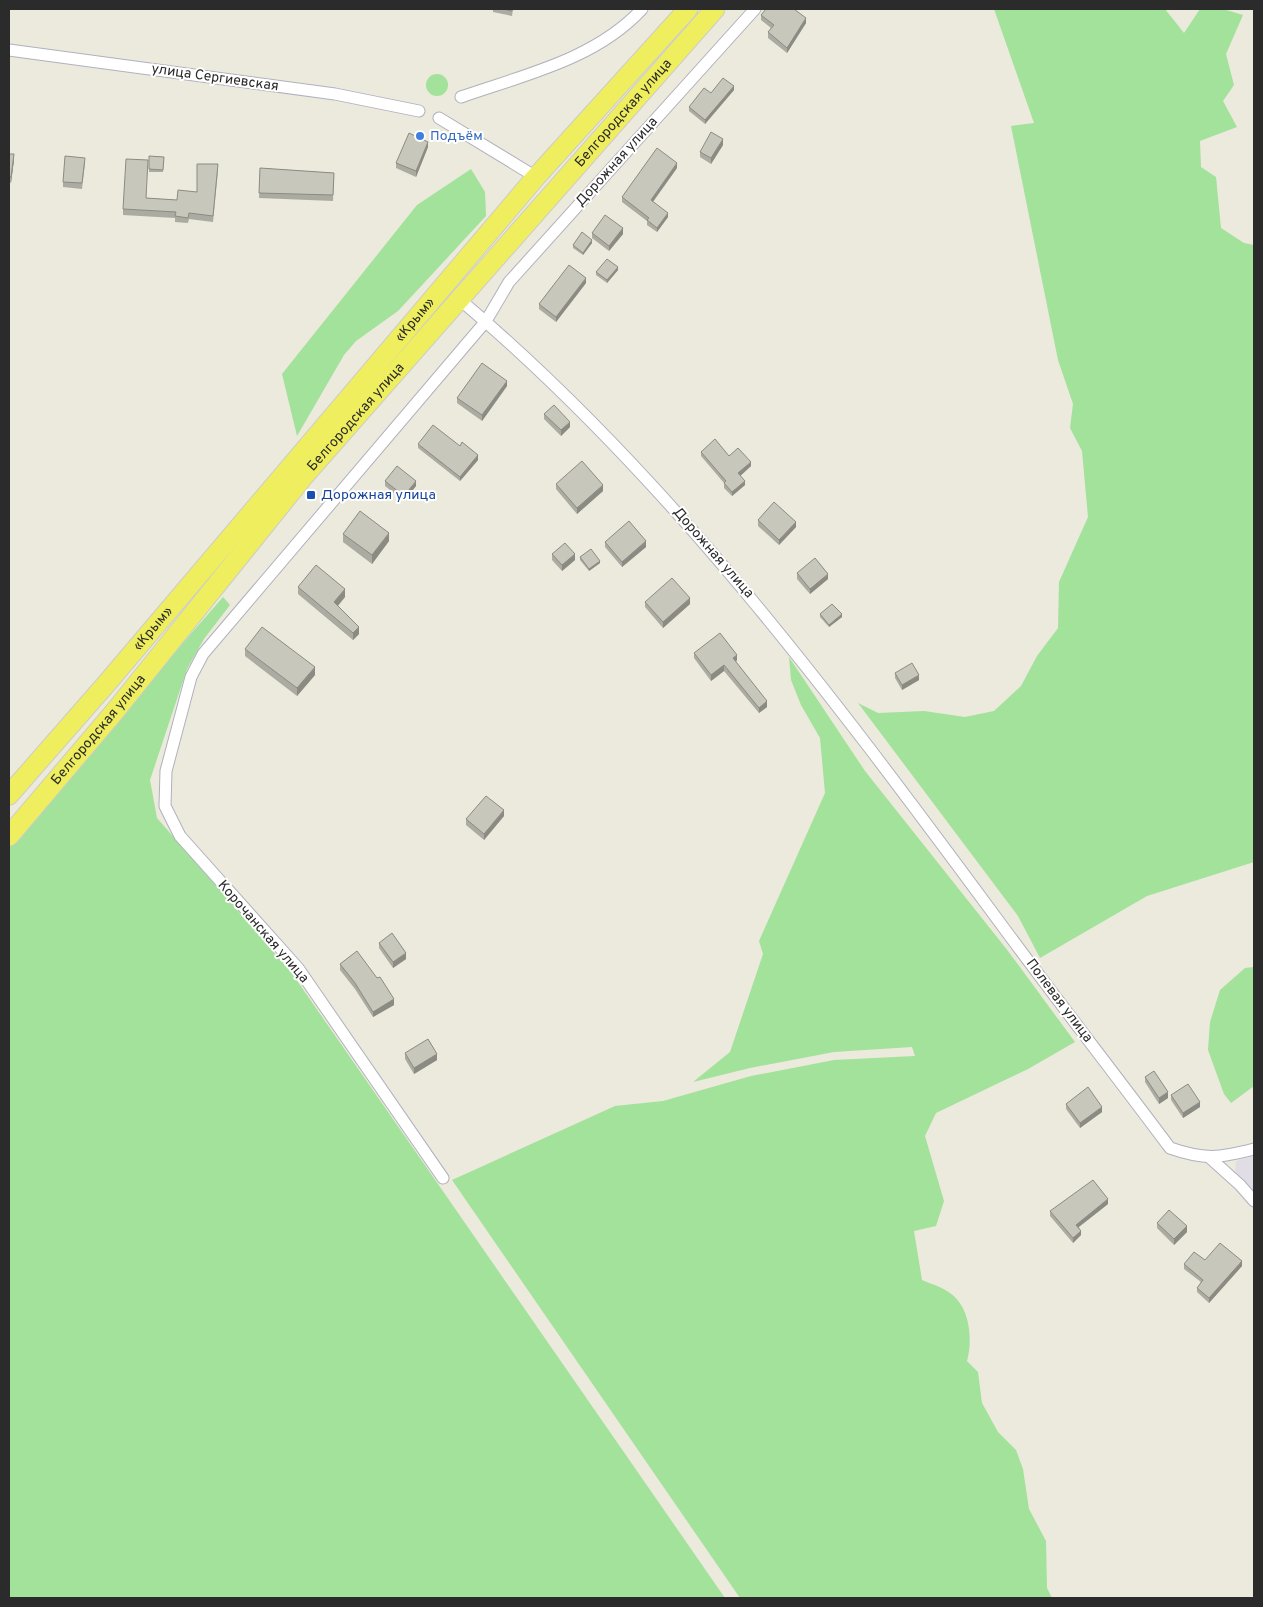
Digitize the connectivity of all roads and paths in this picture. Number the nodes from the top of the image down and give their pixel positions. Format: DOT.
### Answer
graph roads {
  1 [pos="642,9"];
  2 [pos="688,9"];
  3 [pos="715,9"];
  4 [pos="755,9"];
  5 [pos="9,50"];
  6 [pos="461,96"];
  7 [pos="419,111"];
  8 [pos="439,118"];
  9 [pos="536,176"];
  10 [pos="458,298"];
  11 [pos="486,321"];
  12 [pos="187,694"];
  13 [pos="897,784"];
  14 [pos="9,794"];
  15 [pos="9,836"];
  16 [pos="1254,1149"];
  17 [pos="1210,1158"];
  18 [pos="443,1178"];
  19 [pos="1254,1201"];
  1 -- 6 [label="street"];
  2 -- 9 [label="main road, «Крым»"];
  3 -- 10 [label="main road, Белгородская улица"];
  4 -- 11 [label="street, Дорожная улица"];
  5 -- 7 [label="street, улица Сергиевская"];
  8 -- 9 [label="street"];
  9 -- 14 [label="main road, «Крым»"];
  10 -- 11 [label="street, Дорожная улица"];
  10 -- 15 [label="main road, Белгородская улица"];
  11 -- 12 [label="street, Дорожная улица"];
  11 -- 13 [label="street, Дорожная улица"];
  12 -- 18 [label="street, Корочанская улица"];
  13 -- 17 [label="street, Полевая улица"];
  16 -- 17 [label="street, Полевая улица"];
  17 -- 19 [label="street"];
}
